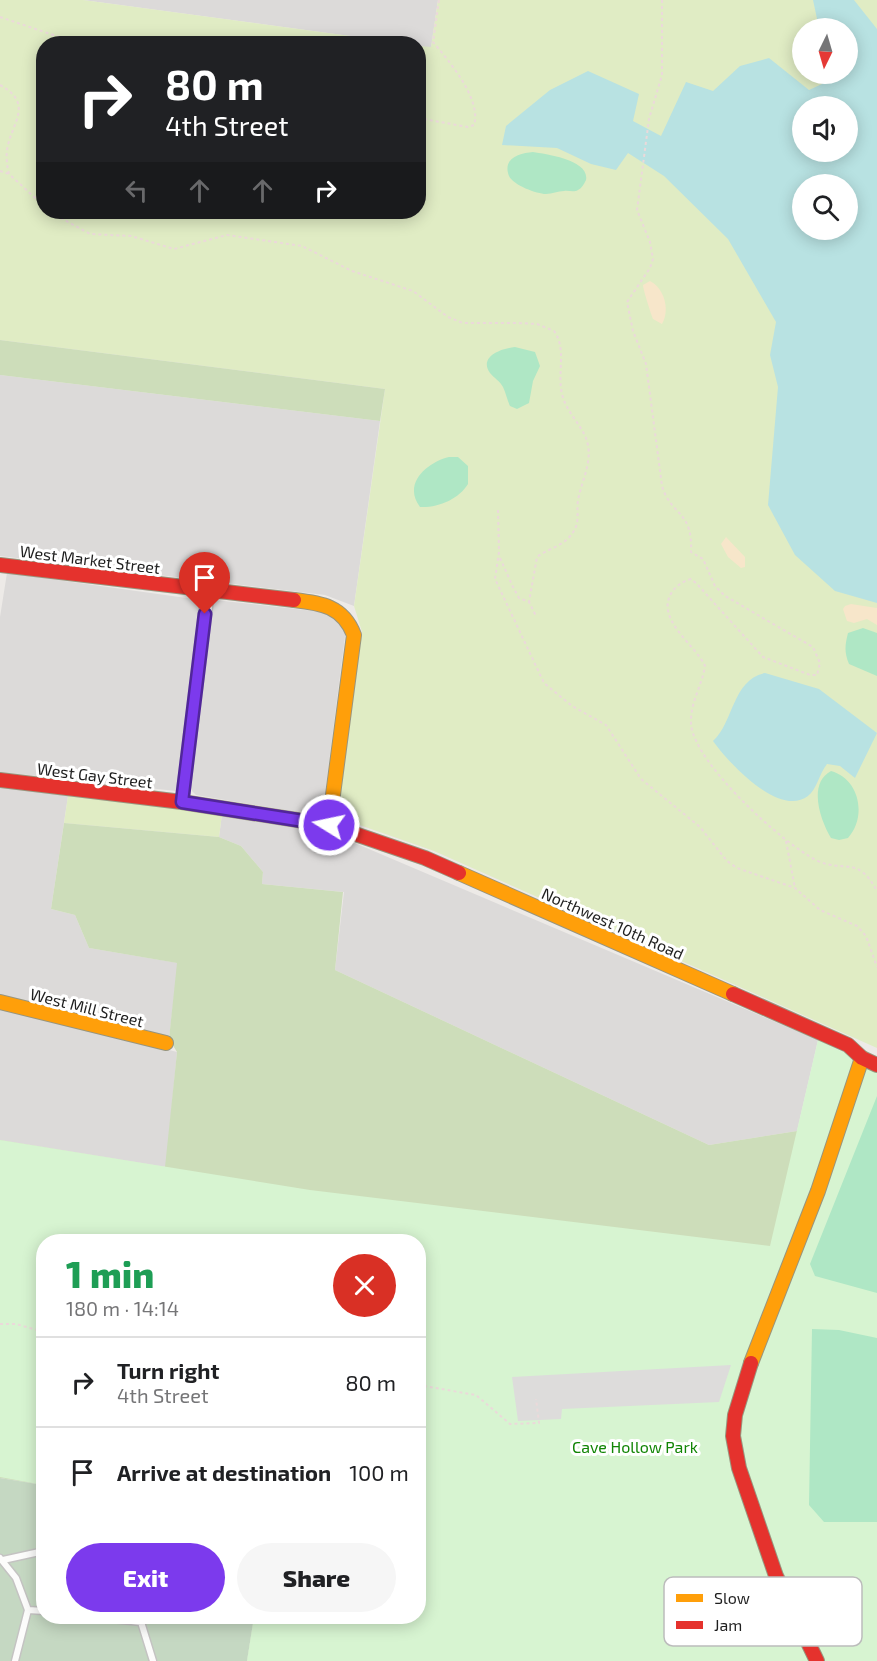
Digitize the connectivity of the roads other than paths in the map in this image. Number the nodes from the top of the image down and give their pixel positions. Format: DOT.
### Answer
graph roads {
  1 [pos="0,565"];
  2 [pos="208,590"];
  3 [pos="0,780"];
  4 [pos="182,802"];
  5 [pos="329,825"];
  6 [pos="0,1002"];
  7 [pos="165,1043"];
  8 [pos="862,1058"];
  9 [pos="877,1065"];
  10 [pos="36,1553"];
  11 [pos="2,1559"];
  12 [pos="776,1577"];
  13 [pos="28,1610"];
  14 [pos="36,1610"];
  15 [pos="142,1624"];
  16 [pos="810,1646"];
  17 [pos="15,1661"];
  18 [pos="153,1661"];
  19 [pos="817,1661"];
  1 -- 2 [label="street, West Market Street"];
  2 -- 4 [label="street"];
  2 -- 5 [label="street, West Market Street"];
  3 -- 4 [label="street, West Gay Street"];
  4 -- 5 [label="street, West Gay Street"];
  5 -- 8 [label="street, Northwest 10th Road"];
  6 -- 7 [label="street, West Mill Street"];
  8 -- 9 [label="street, Northwest 10th Road"];
  8 -- 12 [label="street"];
  10 -- 11 [label="lane"];
  11 -- 13 [label="lane"];
  13 -- 14 [label="lane"];
  13 -- 17 [label="lane"];
  15 -- 18 [label="lane"];
  16 -- 19 [label="street"];
}
